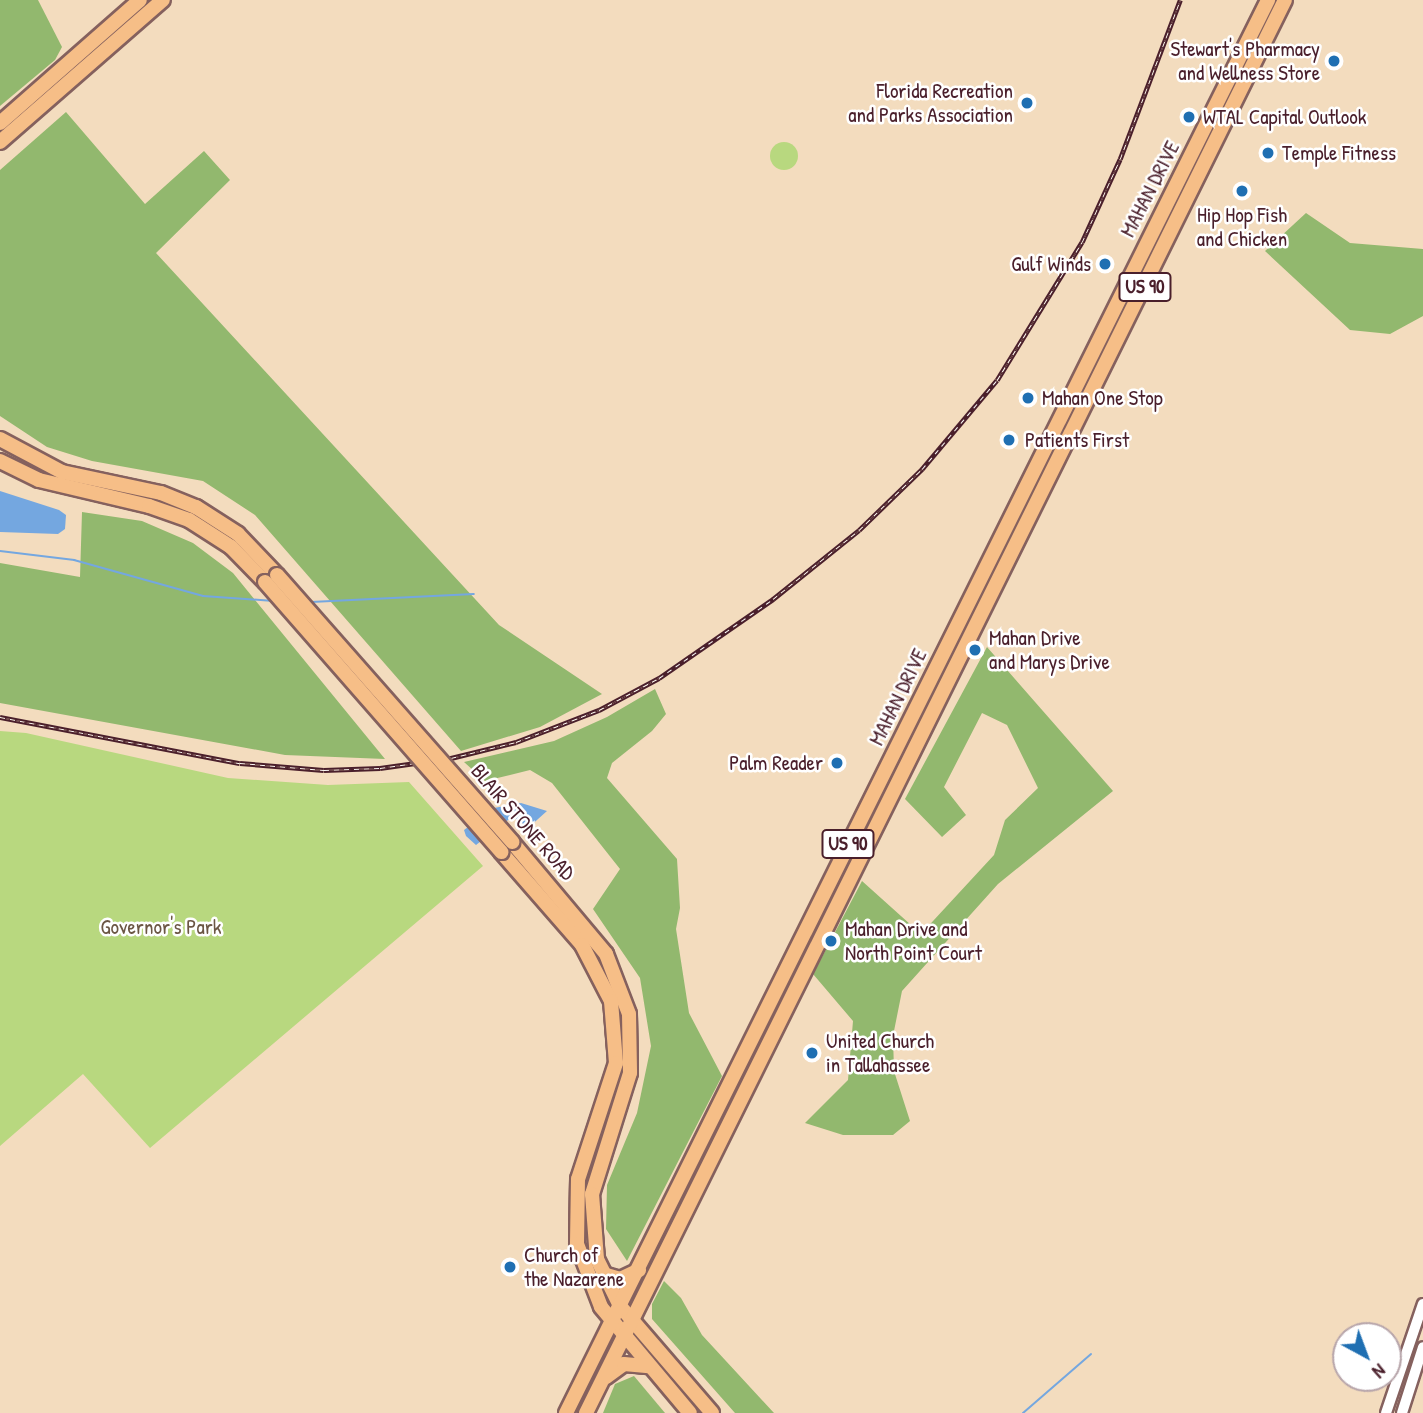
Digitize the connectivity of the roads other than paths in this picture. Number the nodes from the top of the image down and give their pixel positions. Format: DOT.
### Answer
graph roads {
  1 [pos="140,0"];
  2 [pos="163,0"];
  3 [pos="1268,0"];
  4 [pos="1285,0"];
  5 [pos="1215,106"];
  6 [pos="1229,113"];
  7 [pos="0,123"];
  8 [pos="0,142"];
  9 [pos="1116,304"];
  10 [pos="1131,315"];
  11 [pos="0,439"];
  12 [pos="0,461"];
  13 [pos="271,578"];
  14 [pos="869,802"];
  15 [pos="884,810"];
  16 [pos="559,907"];
  17 [pos="776,990"];
  18 [pos="791,998"];
  19 [pos="614,1072"];
  20 [pos="630,1073"];
  21 [pos="575,1207"];
  22 [pos="591,1216"];
  23 [pos="639,1270"];
  24 [pos="603,1274"];
  25 [pos="1423,1304"];
  26 [pos="620,1307"];
  27 [pos="631,1321"];
  28 [pos="612,1323"];
  29 [pos="623,1336"];
  30 [pos="1423,1347"];
  31 [pos="649,1366"];
  32 [pos="602,1381"];
  33 [pos="566,1413"];
  34 [pos="586,1413"];
  35 [pos="690,1413"];
  36 [pos="712,1413"];
  37 [pos="1386,1413"];
  38 [pos="1402,1413"];
  1 -- 7 [label="main road"];
  2 -- 8 [label="main road"];
  3 -- 5 [label="main road, MAHAN DRIVE / US 90"];
  4 -- 6 [label="main road, MAHAN DRIVE / US 90"];
  5 -- 6 [label="main road"];
  5 -- 9 [label="main road, MAHAN DRIVE / US 90"];
  6 -- 10 [label="main road, MAHAN DRIVE / US 90"];
  9 -- 10 [label="main road"];
  9 -- 14 [label="main road, MAHAN DRIVE / US 90"];
  10 -- 15 [label="main road, MAHAN DRIVE / US 90"];
  11 -- 13 [label="main road, BLAIR STONE ROAD"];
  12 -- 13 [label="main road, BLAIR STONE ROAD"];
  13 -- 16 [label="main road, BLAIR STONE ROAD, bridge"];
  14 -- 15 [label="main road"];
  14 -- 17 [label="main road, MAHAN DRIVE / US 90"];
  15 -- 18 [label="main road, MAHAN DRIVE / US 90"];
  16 -- 19 [label="main road, BLAIR STONE ROAD"];
  16 -- 20 [label="main road, BLAIR STONE ROAD"];
  17 -- 18 [label="main road"];
  17 -- 23 [label="main road, MAHAN DRIVE / US 90"];
  18 -- 27 [label="main road, MAHAN DRIVE / US 90"];
  19 -- 20 [label="main road"];
  19 -- 21 [label="main road, BLAIR STONE ROAD"];
  20 -- 22 [label="main road, BLAIR STONE ROAD"];
  21 -- 22 [label="main road"];
  21 -- 28 [label="main road, BLAIR STONE ROAD"];
  22 -- 24 [label="main road, BLAIR STONE ROAD"];
  23 -- 24 [label="main road"];
  23 -- 26 [label="main road, MAHAN DRIVE / US 90"];
  24 -- 26 [label="main road, BLAIR STONE ROAD"];
  25 -- 37 [label="street"];
  26 -- 27 [label="main road, BLAIR STONE ROAD"];
  26 -- 28 [label="main road, MAHAN DRIVE / US 90"];
  27 -- 29 [label="main road, MAHAN DRIVE / US 90"];
  27 -- 36 [label="main road, BLAIR STONE ROAD"];
  28 -- 29 [label="main road, BLAIR STONE ROAD"];
  28 -- 33 [label="main road, MAHAN DRIVE / US 90"];
  29 -- 31 [label="main road, BLAIR STONE ROAD"];
  29 -- 32 [label="main road, MAHAN DRIVE / US 90"];
  30 -- 38 [label="street"];
  31 -- 32 [label="main road"];
  31 -- 35 [label="main road, BLAIR STONE ROAD"];
  32 -- 34 [label="main road, MAHAN DRIVE / US 90"];
}
